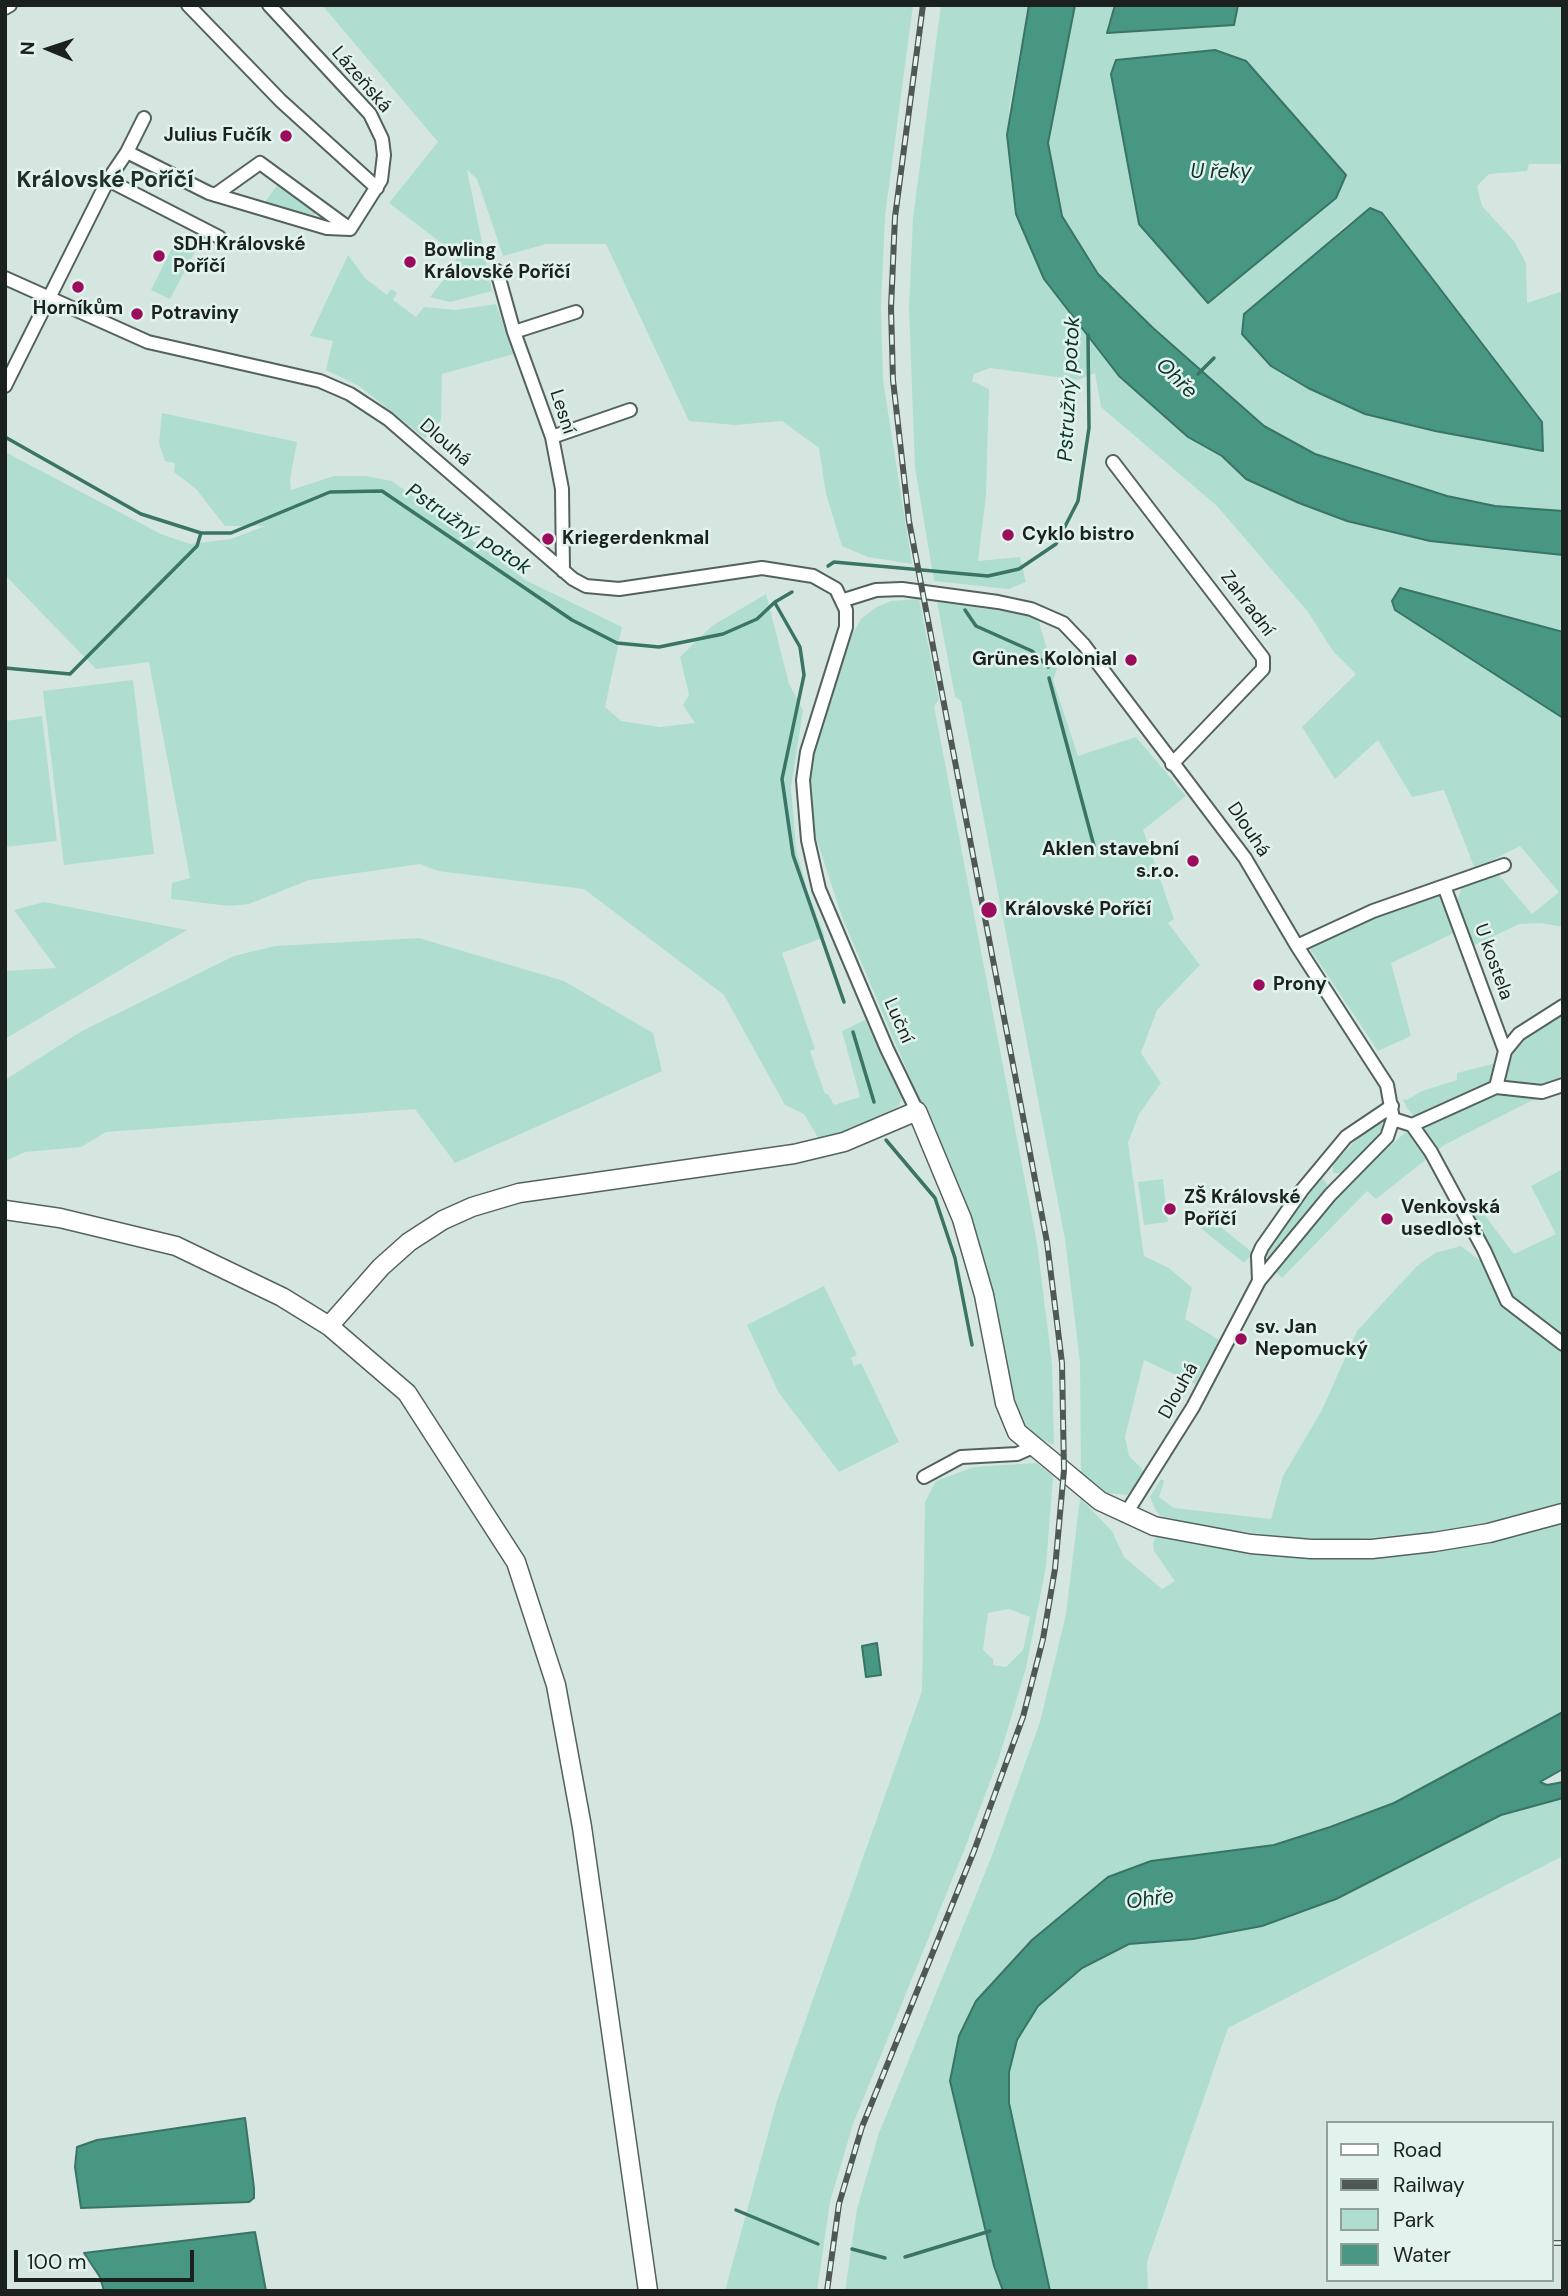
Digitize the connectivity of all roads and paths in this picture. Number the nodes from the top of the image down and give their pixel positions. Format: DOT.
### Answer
graph roads {
  1 [pos="10,5"];
  2 [pos="188,5"];
  3 [pos="269,5"];
  4 [pos="5,8"];
  5 [pos="144,118"];
  6 [pos="127,152"];
  7 [pos="108,180"];
  8 [pos="377,188"];
  9 [pos="215,195"];
  10 [pos="350,229"];
  11 [pos="219,237"];
  12 [pos="497,271"];
  13 [pos="5,278"];
  14 [pos="48,299"];
  15 [pos="576,313"];
  16 [pos="514,332"];
  17 [pos="5,386"];
  18 [pos="630,410"];
  19 [pos="552,437"];
  20 [pos="1112,462"];
  21 [pos="563,571"];
  22 [pos="844,600"];
  23 [pos="1172,764"];
  24 [pos="1504,865"];
  25 [pos="1444,886"];
  26 [pos="1297,946"];
  27 [pos="1563,1006"];
  28 [pos="1505,1051"];
  29 [pos="1563,1085"];
  30 [pos="1496,1087"];
  31 [pos="917,1111"];
  32 [pos="1392,1113"];
  33 [pos="1412,1125"];
  34 [pos="5,1210"];
  35 [pos="1259,1282"];
  36 [pos="329,1326"];
  37 [pos="1563,1344"];
  38 [pos="1033,1447"];
  39 [pos="925,1477"];
  40 [pos="1563,1513"];
  41 [pos="1125,1515"];
  42 [pos="648,2291"];
  1 -- 4 [label="street"];
  2 -- 8 [label="street"];
  3 -- 8 [label="street, Lázeňská"];
  5 -- 6 [label="street"];
  6 -- 7 [label="street"];
  6 -- 9 [label="street"];
  7 -- 11 [label="street"];
  7 -- 14 [label="street"];
  8 -- 10 [label="street, Lázeňská"];
  9 -- 10 [label="street"];
  9 -- 10 [label="street"];
  12 -- 16 [label="street, Lesní"];
  13 -- 14 [label="street, Dlouhá"];
  14 -- 17 [label="street"];
  14 -- 21 [label="street, Dlouhá"];
  15 -- 16 [label="street"];
  16 -- 19 [label="street, Lesní"];
  18 -- 19 [label="street"];
  19 -- 21 [label="street, Lesní"];
  20 -- 23 [label="street, Zahradní"];
  21 -- 22 [label="street, Dlouhá"];
  22 -- 23 [label="street, Dlouhá"];
  22 -- 31 [label="street, Luční"];
  23 -- 26 [label="street, Dlouhá"];
  24 -- 25 [label="street"];
  25 -- 26 [label="street"];
  25 -- 28 [label="street, U kostela"];
  26 -- 32 [label="street, Dlouhá"];
  27 -- 28 [label="street"];
  28 -- 30 [label="street"];
  29 -- 30 [label="street"];
  30 -- 33 [label="street"];
  31 -- 36 [label="street"];
  31 -- 38 [label="street, Luční"];
  32 -- 33 [label="street"];
  32 -- 35 [label="street, Dlouhá"];
  32 -- 35 [label="street, Dlouhá"];
  33 -- 37 [label="street"];
  34 -- 36 [label="street"];
  35 -- 41 [label="street, Dlouhá"];
  36 -- 42 [label="street"];
  38 -- 39 [label="street"];
  38 -- 41 [label="street, Luční"];
  40 -- 41 [label="street, Luční"];
}
